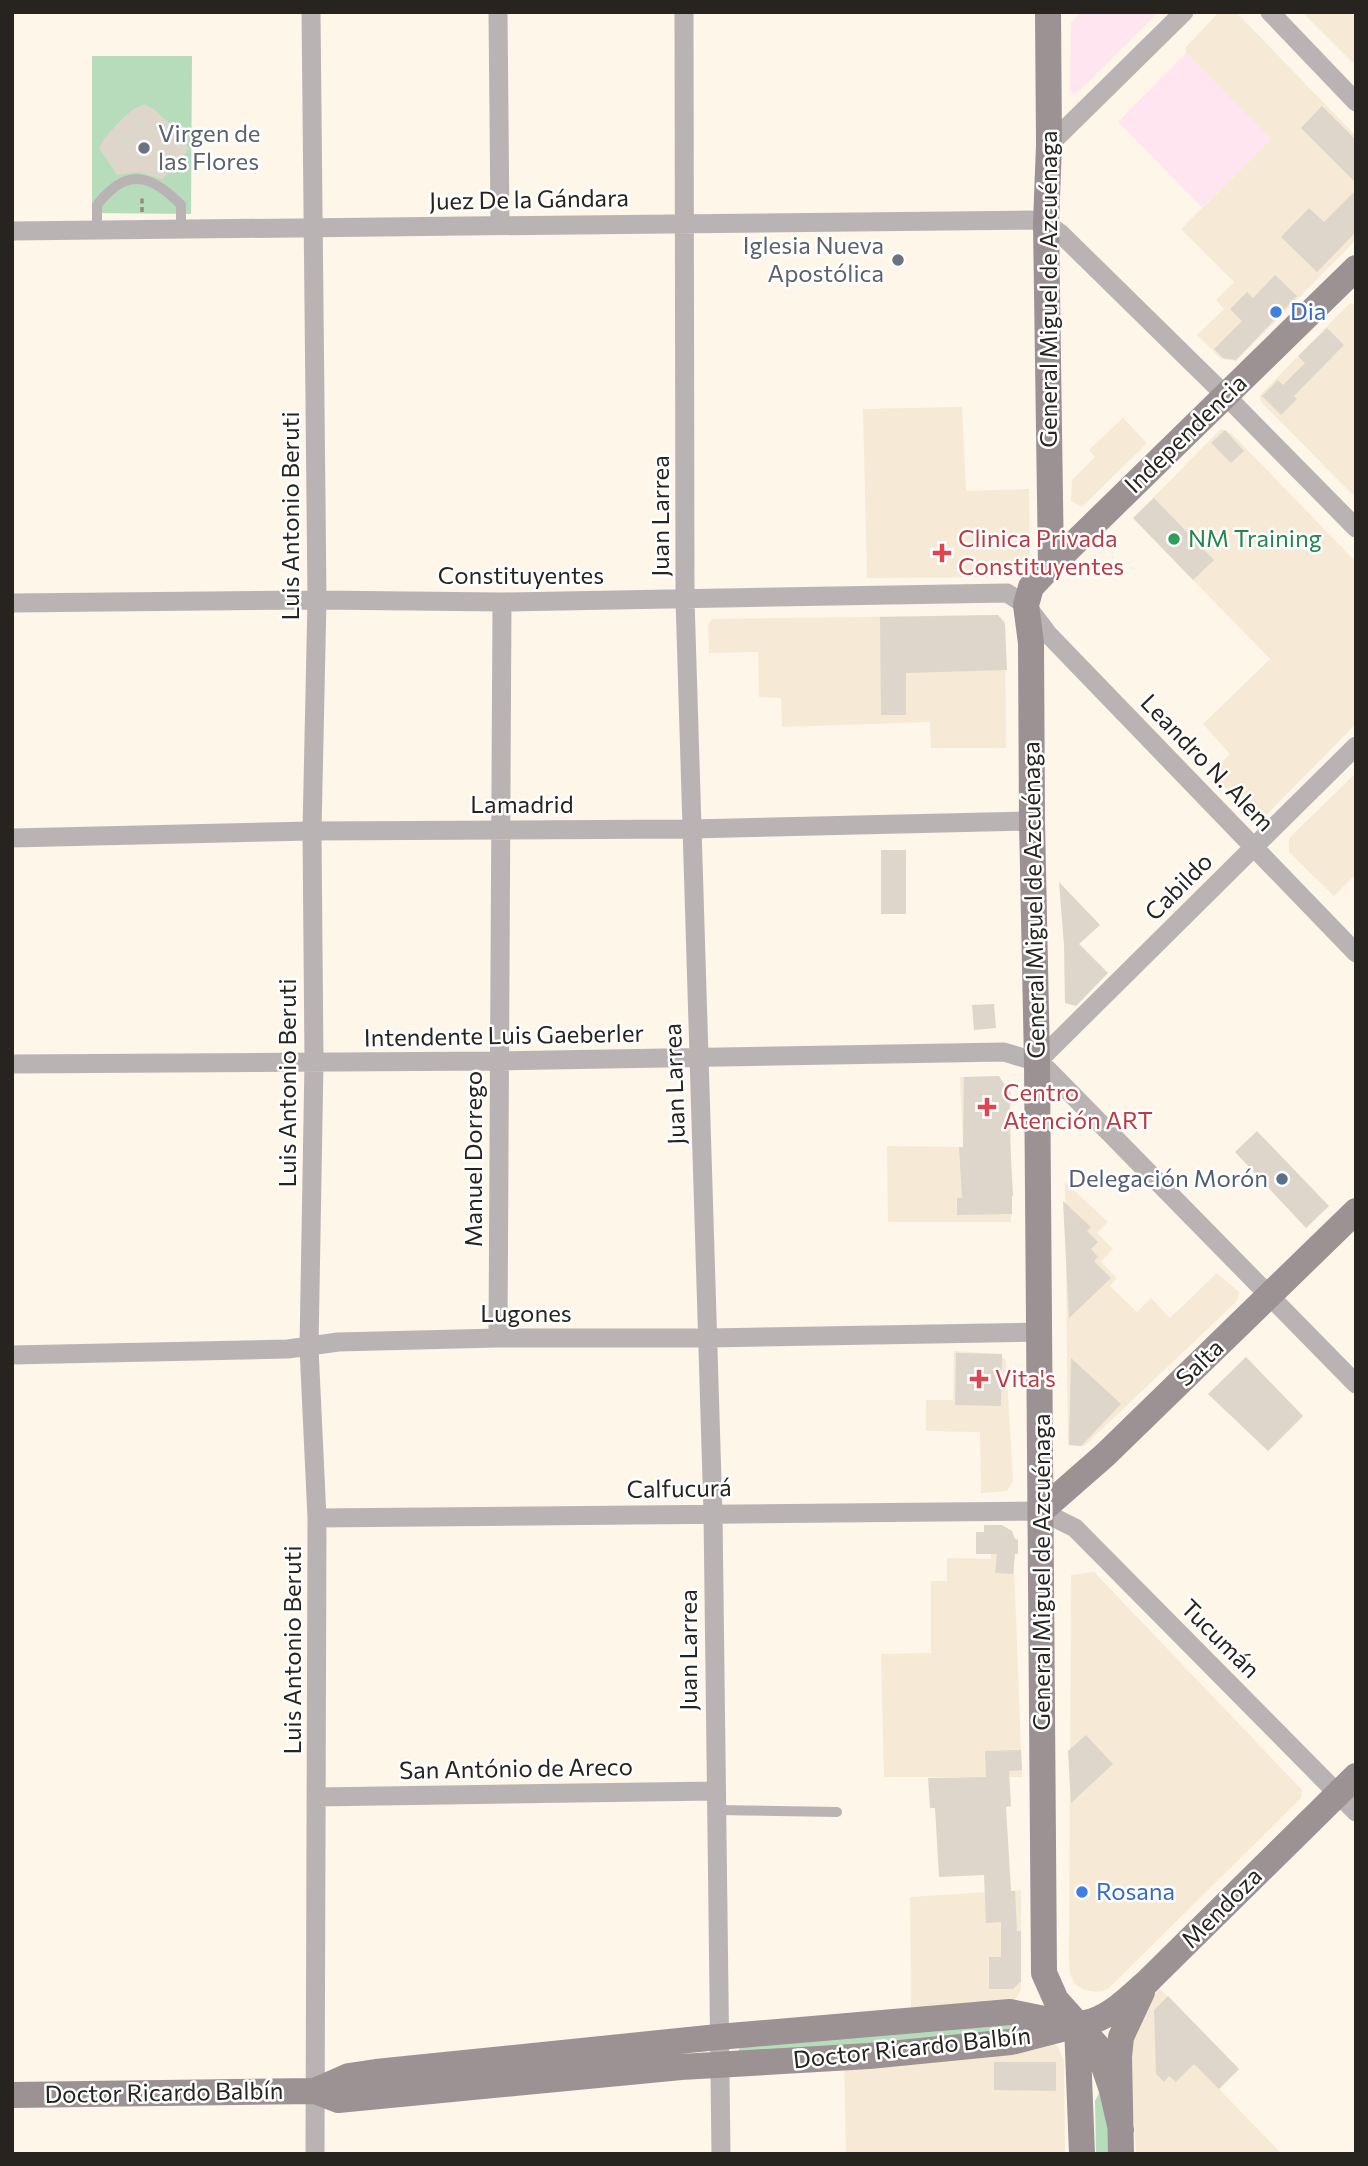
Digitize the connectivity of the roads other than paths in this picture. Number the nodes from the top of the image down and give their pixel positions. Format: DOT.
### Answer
graph roads {
  1 [pos="312,12"];
  2 [pos="498,12"];
  3 [pos="684,12"];
  4 [pos="1048,12"];
  5 [pos="1184,12"];
  6 [pos="1270,12"];
  7 [pos="1356,102"];
  8 [pos="1049,145"];
  9 [pos="685,223"];
  10 [pos="1046,223"];
  11 [pos="500,224"];
  12 [pos="314,228"];
  13 [pos="181,229"];
  14 [pos="97,230"];
  15 [pos="12,231"];
  16 [pos="1356,268"];
  17 [pos="1226,396"];
  18 [pos="1356,528"];
  19 [pos="1051,566"];
  20 [pos="685,599"];
  21 [pos="317,600"];
  22 [pos="502,602"];
  23 [pos="12,603"];
  24 [pos="1026,605"];
  25 [pos="1356,746"];
  26 [pos="1032,821"];
  27 [pos="691,829"];
  28 [pos="501,830"];
  29 [pos="312,831"];
  30 [pos="12,838"];
  31 [pos="1253,848"];
  32 [pos="1356,953"];
  33 [pos="698,1058"];
  34 [pos="500,1061"];
  35 [pos="314,1062"];
  36 [pos="1037,1062"];
  37 [pos="12,1064"];
  38 [pos="1356,1211"];
  39 [pos="1270,1296"];
  40 [pos="1040,1332"];
  41 [pos="498,1338"];
  42 [pos="708,1338"];
  43 [pos="309,1348"];
  44 [pos="12,1355"];
  45 [pos="1356,1384"];
  46 [pos="1041,1511"];
  47 [pos="713,1513"];
  48 [pos="317,1518"];
  49 [pos="1350,1794"];
  50 [pos="317,1797"];
  51 [pos="715,1800"];
  52 [pos="837,1812"];
  53 [pos="1148,1981"];
  54 [pos="1077,2025"];
  55 [pos="718,2037"];
  56 [pos="718,2065"];
  57 [pos="315,2091"];
  58 [pos="12,2095"];
  59 [pos="1121,2142"];
  60 [pos="315,2154"];
  61 [pos="721,2154"];
  62 [pos="1082,2154"];
  1 -- 12 [label="street, Luis Antonio Beruti"];
  2 -- 11 [label="street"];
  3 -- 9 [label="street, Juan Larrea"];
  4 -- 8 [label="street, General Miguel de Azcuénaga"];
  5 -- 8 [label="street"];
  6 -- 7 [label="street"];
  8 -- 10 [label="street, General Miguel de Azcuénaga"];
  9 -- 10 [label="street, Juez De la Gándara"];
  9 -- 11 [label="street, Juez De la Gándara"];
  9 -- 20 [label="street, Juan Larrea"];
  10 -- 17 [label="street"];
  10 -- 19 [label="street, General Miguel de Azcuénaga"];
  11 -- 12 [label="street, Juez De la Gándara"];
  12 -- 13 [label="street, Juez De la Gándara"];
  12 -- 21 [label="street, Luis Antonio Beruti"];
  13 -- 14 [label="street, Juez De la Gándara"];
  13 -- 14 [label="lane"];
  14 -- 15 [label="street, Juez De la Gándara"];
  16 -- 17 [label="street, Independencia"];
  17 -- 18 [label="street"];
  17 -- 19 [label="street, Independencia"];
  19 -- 24 [label="street, Independencia"];
  20 -- 22 [label="street, Constituyentes"];
  20 -- 24 [label="street, Constituyentes"];
  20 -- 27 [label="street, Juan Larrea"];
  21 -- 22 [label="street, Constituyentes"];
  21 -- 23 [label="street, Constituyentes"];
  21 -- 29 [label="street, Luis Antonio Beruti"];
  22 -- 28 [label="street, Manuel Dorrego"];
  24 -- 26 [label="street, General Miguel de Azcuénaga"];
  24 -- 31 [label="street, Leandro N. Alem"];
  25 -- 31 [label="street, Cabildo"];
  26 -- 27 [label="street, Lamadrid"];
  26 -- 36 [label="street, General Miguel de Azcuénaga"];
  27 -- 28 [label="street, Lamadrid"];
  27 -- 33 [label="street, Juan Larrea"];
  28 -- 29 [label="street, Lamadrid"];
  28 -- 34 [label="street, Manuel Dorrego"];
  29 -- 30 [label="street, Lamadrid"];
  29 -- 35 [label="street, Luis Antonio Beruti"];
  31 -- 32 [label="street, Leandro N. Alem"];
  31 -- 36 [label="street, Cabildo"];
  33 -- 34 [label="street, Intendente Luis Gaeberler"];
  33 -- 36 [label="street, Intendente Luis Gaeberler"];
  33 -- 42 [label="street, Juan Larrea"];
  34 -- 35 [label="street, Intendente Luis Gaeberler"];
  34 -- 41 [label="street, Manuel Dorrego"];
  35 -- 37 [label="street, Intendente Luis Gaeberler"];
  35 -- 43 [label="street, Luis Antonio Beruti"];
  36 -- 39 [label="street"];
  36 -- 40 [label="street, General Miguel de Azcuénaga"];
  38 -- 39 [label="street, Salta"];
  39 -- 45 [label="street"];
  39 -- 46 [label="street, Salta"];
  40 -- 42 [label="street, Lugones"];
  40 -- 46 [label="street, General Miguel de Azcuénaga"];
  41 -- 42 [label="street, Lugones"];
  41 -- 43 [label="street, Lugones"];
  42 -- 47 [label="street, Juan Larrea"];
  43 -- 44 [label="street, Lugones"];
  43 -- 48 [label="street, Luis Antonio Beruti"];
  46 -- 47 [label="street, Calfucurá"];
  46 -- 49 [label="street, Tucumán"];
  46 -- 54 [label="street, General Miguel de Azcuénaga"];
  47 -- 48 [label="street, Calfucurá"];
  47 -- 51 [label="street, Juan Larrea"];
  48 -- 50 [label="street, Luis Antonio Beruti"];
  49 -- 53 [label="street, Mendoza"];
  50 -- 51 [label="street, San António de Areco"];
  50 -- 57 [label="street, Luis Antonio Beruti"];
  51 -- 52 [label="lane"];
  51 -- 55 [label="street, Juan Larrea"];
  53 -- 54 [label="street, Mendoza"];
  53 -- 59 [label="street"];
  54 -- 55 [label="street, Doctor Ricardo Balbín"];
  54 -- 56 [label="street, Doctor Ricardo Balbín"];
  54 -- 59 [label="street, General Miguel de Azcuénaga"];
  54 -- 62 [label="street"];
  55 -- 56 [label="street, Juan Larrea"];
  55 -- 57 [label="street, Doctor Ricardo Balbín"];
  56 -- 57 [label="street, Doctor Ricardo Balbín"];
  56 -- 61 [label="street, Juan Larrea"];
  57 -- 58 [label="street, Doctor Ricardo Balbín"];
  57 -- 60 [label="street, Luis Antonio Beruti"];
}
